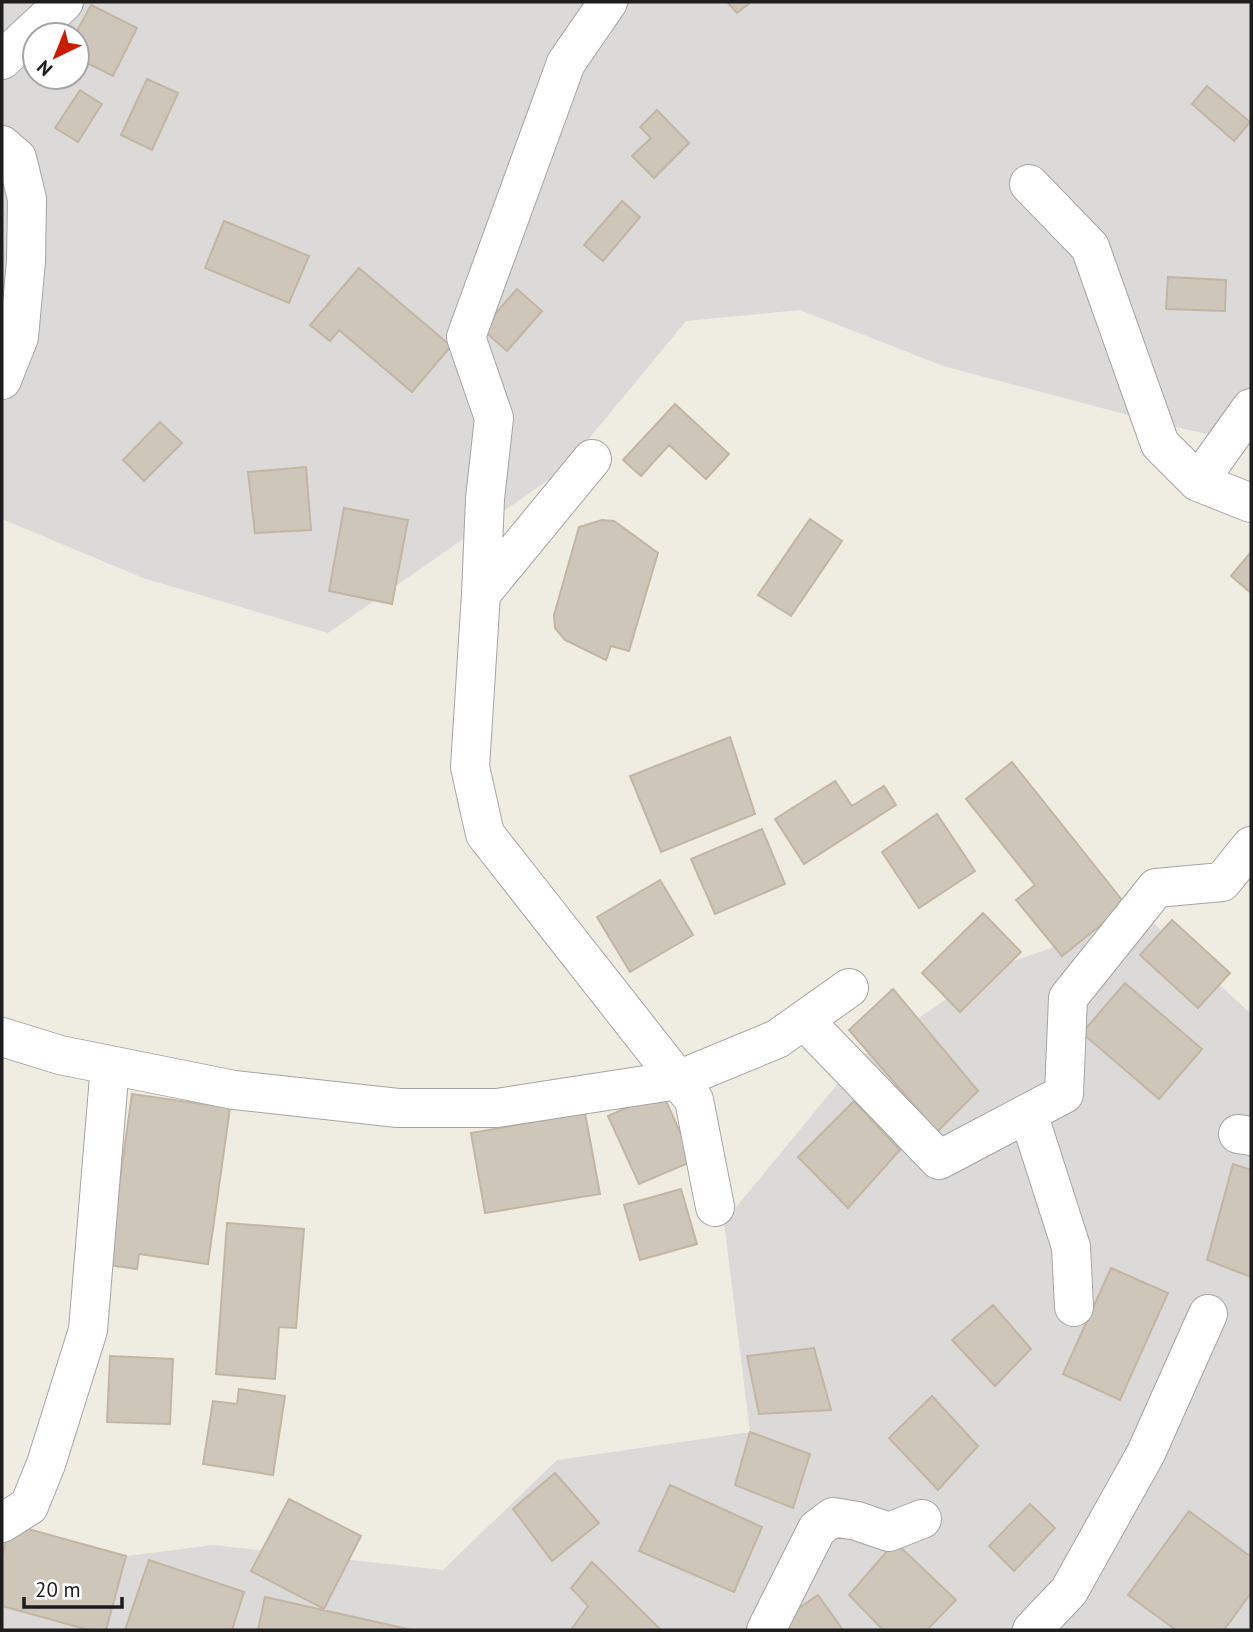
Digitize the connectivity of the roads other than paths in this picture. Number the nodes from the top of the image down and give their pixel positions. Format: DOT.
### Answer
graph roads {
  1 [pos="64,2"];
  2 [pos="608,2"];
  3 [pos="2,60"];
  4 [pos="2,145"];
  5 [pos="1029,184"];
  6 [pos="2,380"];
  7 [pos="1251,408"];
  8 [pos="592,459"];
  9 [pos="1198,482"];
  10 [pos="1251,503"];
  11 [pos="481,594"];
  12 [pos="1251,846"];
  13 [pos="849,988"];
  14 [pos="804,1020"];
  15 [pos="2,1037"];
  16 [pos="110,1065"];
  17 [pos="678,1080"];
  18 [pos="1028,1113"];
  19 [pos="715,1208"];
  20 [pos="1074,1307"];
  21 [pos="1208,1314"];
  22 [pos="922,1519"];
  23 [pos="2,1523"];
  24 [pos="766,1630"];
  25 [pos="1032,1630"];
  1 -- 3 [label="street"];
  2 -- 11 [label="street"];
  4 -- 6 [label="street"];
  5 -- 9 [label="street"];
  7 -- 9 [label="street"];
  8 -- 11 [label="street"];
  9 -- 10 [label="street"];
  11 -- 17 [label="street"];
  12 -- 18 [label="street"];
  13 -- 14 [label="street"];
  14 -- 17 [label="street"];
  14 -- 18 [label="street"];
  15 -- 16 [label="street"];
  16 -- 17 [label="street"];
  16 -- 23 [label="street"];
  17 -- 19 [label="street"];
  18 -- 20 [label="street"];
  21 -- 25 [label="street"];
  22 -- 24 [label="street"];
}
